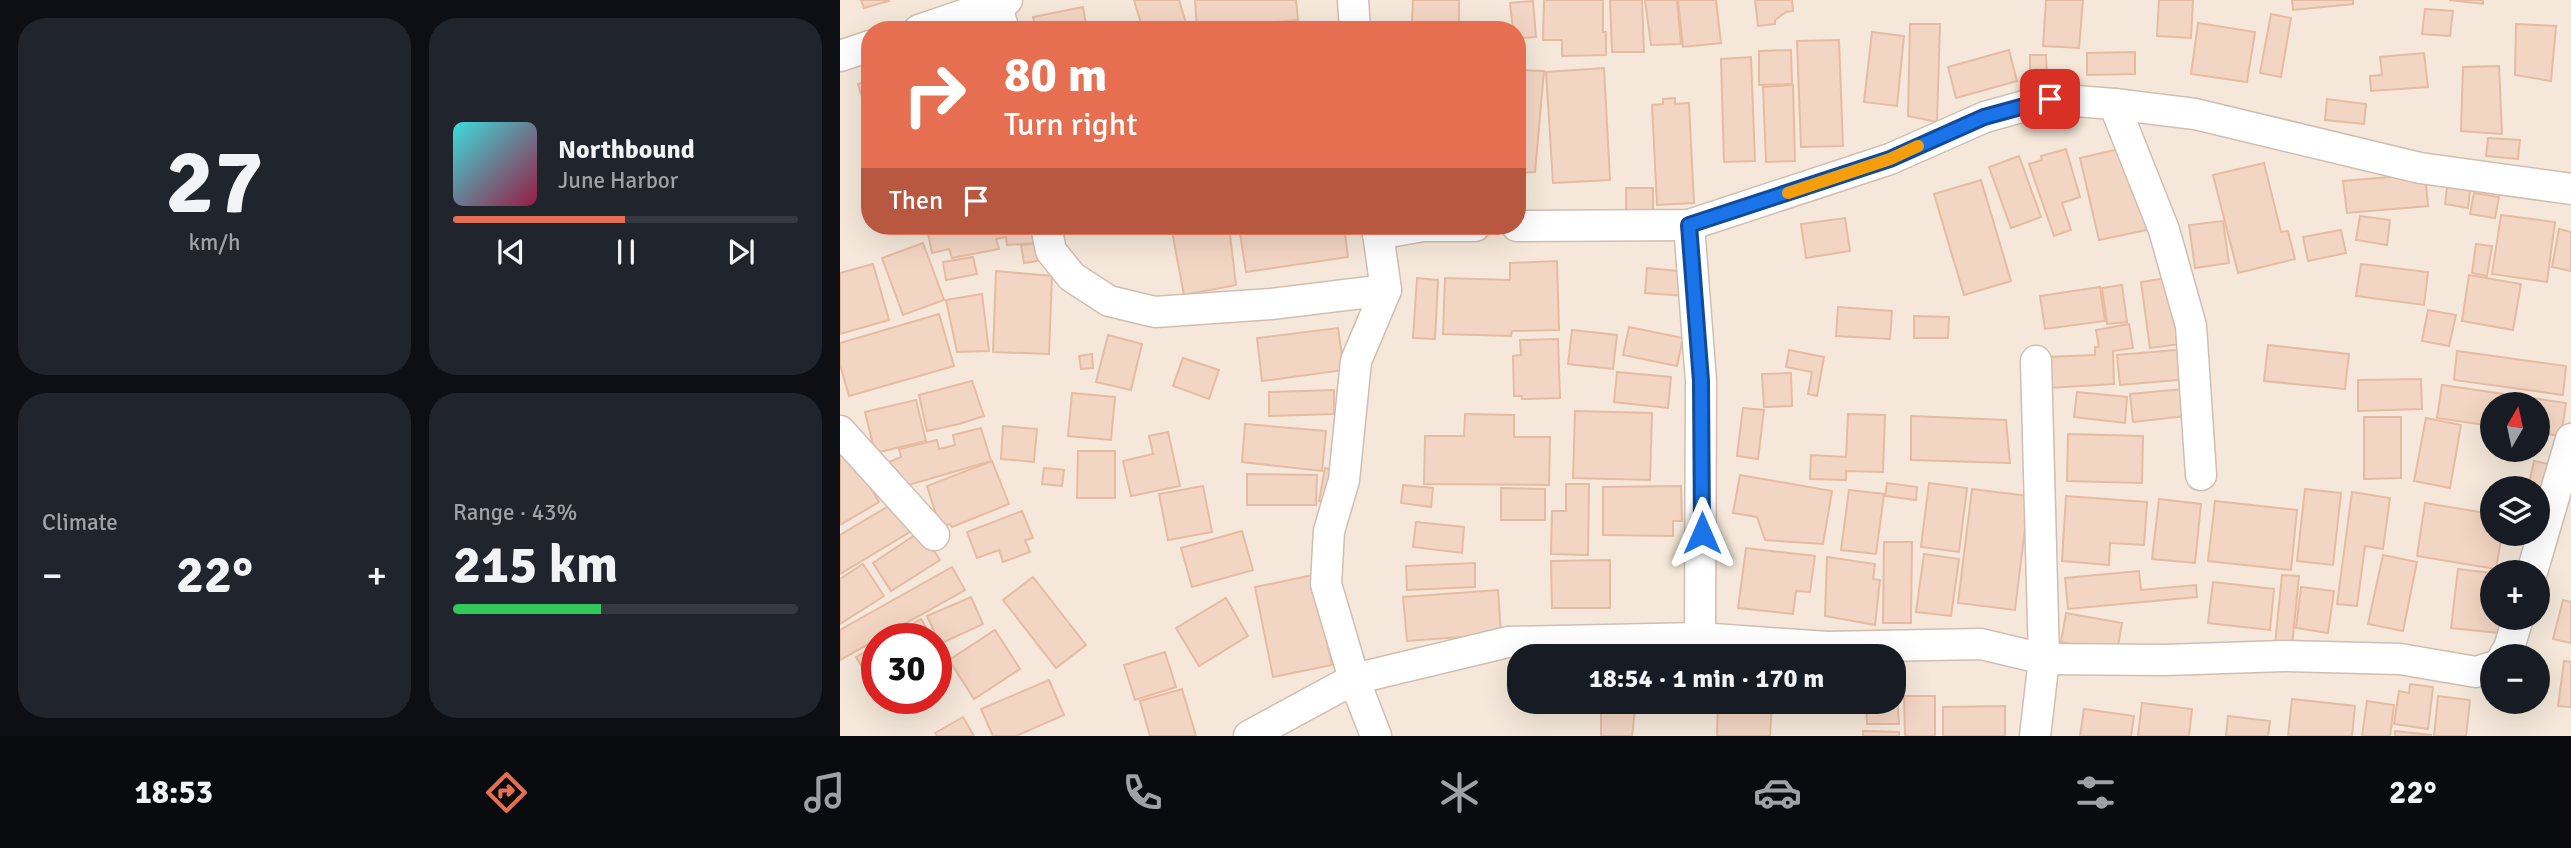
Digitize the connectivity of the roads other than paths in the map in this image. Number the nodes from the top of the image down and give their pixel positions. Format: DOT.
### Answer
graph roads {
  1 [pos="1353,0"];
  2 [pos="1002,11"];
  3 [pos="958,21"];
  4 [pos="1355,21"];
  5 [pos="861,49"];
  6 [pos="840,57"];
  7 [pos="2114,104"];
  8 [pos="2571,189"];
  9 [pos="1689,225"];
  10 [pos="1526,226"];
  11 [pos="1048,235"];
  12 [pos="1379,235"];
  13 [pos="1386,290"];
  14 [pos="2036,361"];
  15 [pos="840,431"];
  16 [pos="2571,439"];
  17 [pos="2202,475"];
  18 [pos="2561,507"];
  19 [pos="934,535"];
  20 [pos="2537,560"];
  21 [pos="1700,638"];
  22 [pos="2044,659"];
  23 [pos="2480,671"];
  24 [pos="1354,679"];
  25 [pos="1249,736"];
  26 [pos="1376,736"];
  27 [pos="2035,736"];
  1 -- 4 [label="street"];
  2 -- 3 [label="street"];
  5 -- 6 [label="street"];
  7 -- 8 [label="street"];
  7 -- 9 [label="street"];
  7 -- 17 [label="street"];
  9 -- 10 [label="street"];
  9 -- 21 [label="street"];
  11 -- 13 [label="street"];
  12 -- 13 [label="street"];
  13 -- 24 [label="street"];
  14 -- 22 [label="street"];
  15 -- 19 [label="street"];
  16 -- 18 [label="street"];
  18 -- 20 [label="street"];
  21 -- 22 [label="street"];
  21 -- 24 [label="street"];
  22 -- 23 [label="street"];
  22 -- 27 [label="street"];
  24 -- 25 [label="street"];
  24 -- 26 [label="street"];
}
